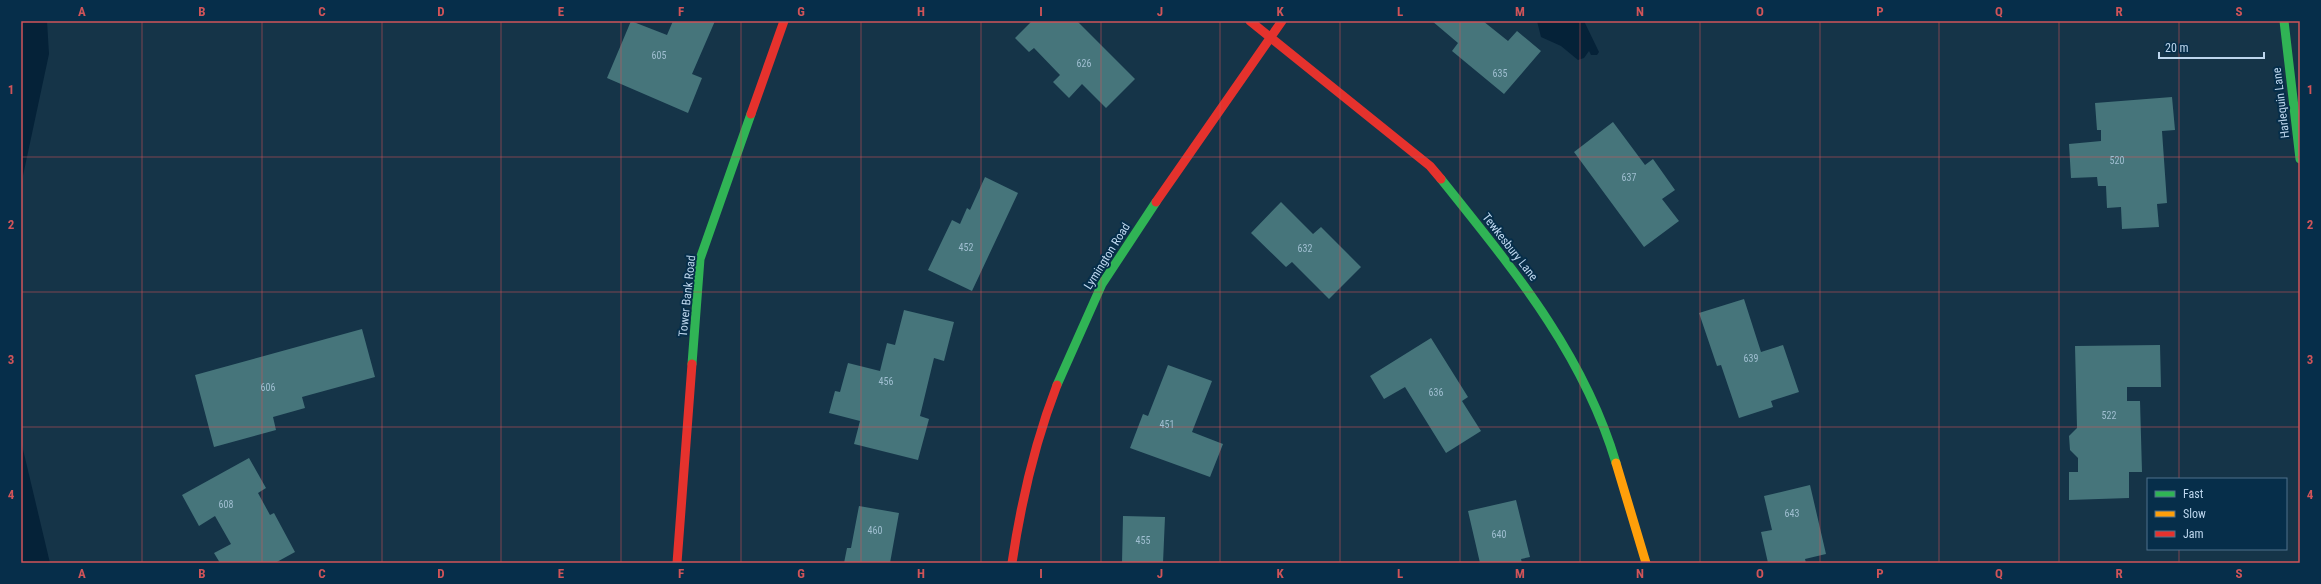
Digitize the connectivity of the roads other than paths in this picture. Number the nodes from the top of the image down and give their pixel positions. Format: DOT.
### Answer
graph roads {
  1 [pos="784,21"];
  2 [pos="1250,21"];
  3 [pos="1282,21"];
  4 [pos="2284,21"];
  5 [pos="1271,38"];
  6 [pos="2300,159"];
  7 [pos="677,563"];
  8 [pos="1012,563"];
  9 [pos="1646,563"];
  1 -- 7 [label="street, Tower Bank Road"];
  2 -- 5 [label="street, Tewkesbury Lane"];
  3 -- 5 [label="street, Lymington Road"];
  4 -- 6 [label="street, Harlequin Lane"];
  5 -- 8 [label="street, Lymington Road"];
  5 -- 9 [label="street, Tewkesbury Lane"];
}
